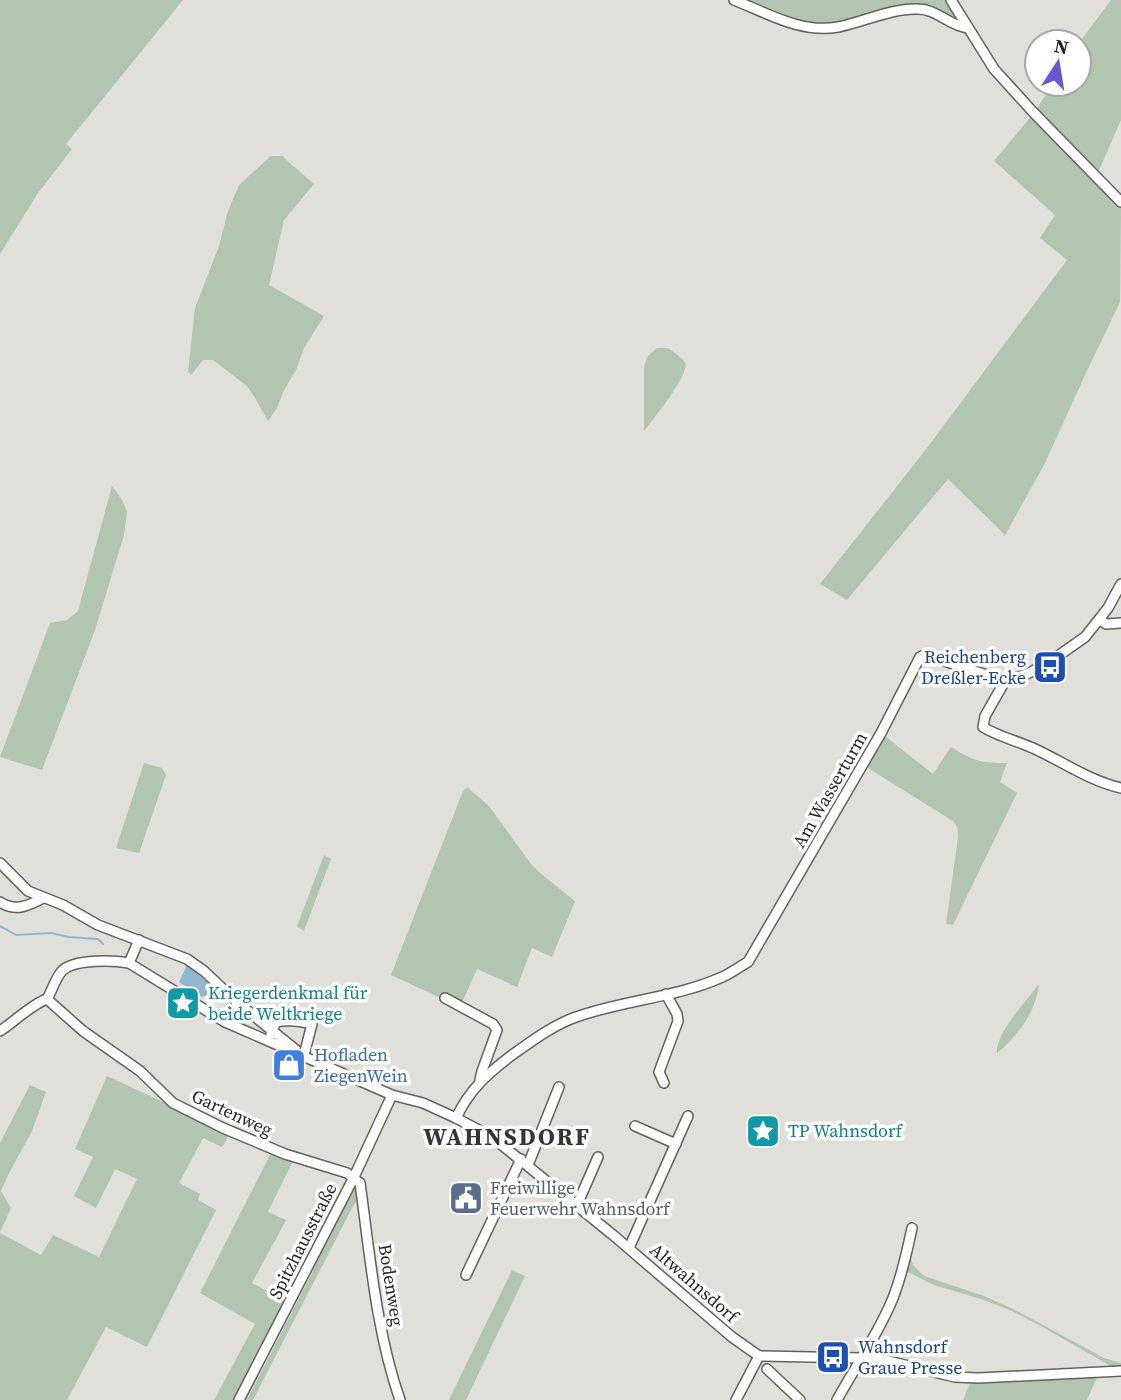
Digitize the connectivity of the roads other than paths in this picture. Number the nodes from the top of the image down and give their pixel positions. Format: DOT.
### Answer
graph roads {
  1 [pos="734,0"];
  2 [pos="951,0"];
  3 [pos="968,28"];
  4 [pos="1121,202"];
  5 [pos="1121,584"];
  6 [pos="1100,620"];
  7 [pos="1121,623"];
  8 [pos="1005,681"];
  9 [pos="1121,788"];
  10 [pos="0,863"];
  11 [pos="43,898"];
  12 [pos="0,902"];
  13 [pos="139,940"];
  14 [pos="129,963"];
  15 [pos="666,994"];
  16 [pos="445,998"];
  17 [pos="47,999"];
  18 [pos="238,1003"];
  19 [pos="225,1022"];
  20 [pos="273,1030"];
  21 [pos="0,1031"];
  22 [pos="267,1041"];
  23 [pos="303,1055"];
  24 [pos="480,1081"];
  25 [pos="664,1083"];
  26 [pos="559,1087"];
  27 [pos="392,1095"];
  28 [pos="688,1116"];
  29 [pos="456,1118"];
  30 [pos="635,1126"];
  31 [pos="676,1144"];
  32 [pos="598,1157"];
  33 [pos="524,1162"];
  34 [pos="354,1177"];
  35 [pos="578,1205"];
  36 [pos="912,1228"];
  37 [pos="629,1248"];
  38 [pos="466,1275"];
  39 [pos="759,1356"];
  40 [pos="860,1358"];
  41 [pos="766,1369"];
  42 [pos="1119,1373"];
  43 [pos="239,1400"];
  44 [pos="400,1400"];
  45 [pos="736,1400"];
  46 [pos="800,1400"];
  47 [pos="837,1400"];
  1 -- 3 [label="street"];
  2 -- 3 [label="street"];
  3 -- 4 [label="street"];
  5 -- 6 [label="street"];
  6 -- 7 [label="street"];
  6 -- 8 [label="street"];
  8 -- 9 [label="street"];
  8 -- 15 [label="street, Am Wasserturm"];
  10 -- 11 [label="street, Altwahnsdorf"];
  11 -- 12 [label="street"];
  11 -- 13 [label="street, Altwahnsdorf"];
  13 -- 14 [label="street"];
  13 -- 18 [label="street, Altwahnsdorf"];
  14 -- 17 [label="street"];
  14 -- 19 [label="street, Altwahnsdorf"];
  15 -- 24 [label="street"];
  15 -- 25 [label="street"];
  16 -- 24 [label="street"];
  17 -- 21 [label="street"];
  17 -- 34 [label="street, Gartenweg"];
  18 -- 19 [label="street"];
  18 -- 20 [label="street, Altwahnsdorf"];
  19 -- 22 [label="street, Altwahnsdorf"];
  20 -- 22 [label="street"];
  20 -- 23 [label="street, Altwahnsdorf"];
  20 -- 23 [label="street"];
  22 -- 23 [label="street, Altwahnsdorf"];
  23 -- 27 [label="street, Altwahnsdorf"];
  24 -- 29 [label="street"];
  26 -- 33 [label="street"];
  27 -- 29 [label="street, Altwahnsdorf"];
  27 -- 34 [label="street, Spitzhausstraße"];
  28 -- 31 [label="street"];
  29 -- 33 [label="street, Altwahnsdorf"];
  30 -- 31 [label="street"];
  31 -- 37 [label="street"];
  32 -- 35 [label="street"];
  33 -- 35 [label="street, Altwahnsdorf"];
  33 -- 38 [label="street"];
  34 -- 43 [label="street, Spitzhausstraße"];
  34 -- 44 [label="street, Bodenweg"];
  35 -- 37 [label="street, Altwahnsdorf"];
  36 -- 40 [label="street"];
  37 -- 39 [label="street, Altwahnsdorf"];
  39 -- 40 [label="street"];
  39 -- 45 [label="street"];
  40 -- 42 [label="street"];
  40 -- 47 [label="street"];
  41 -- 46 [label="street"];
}
